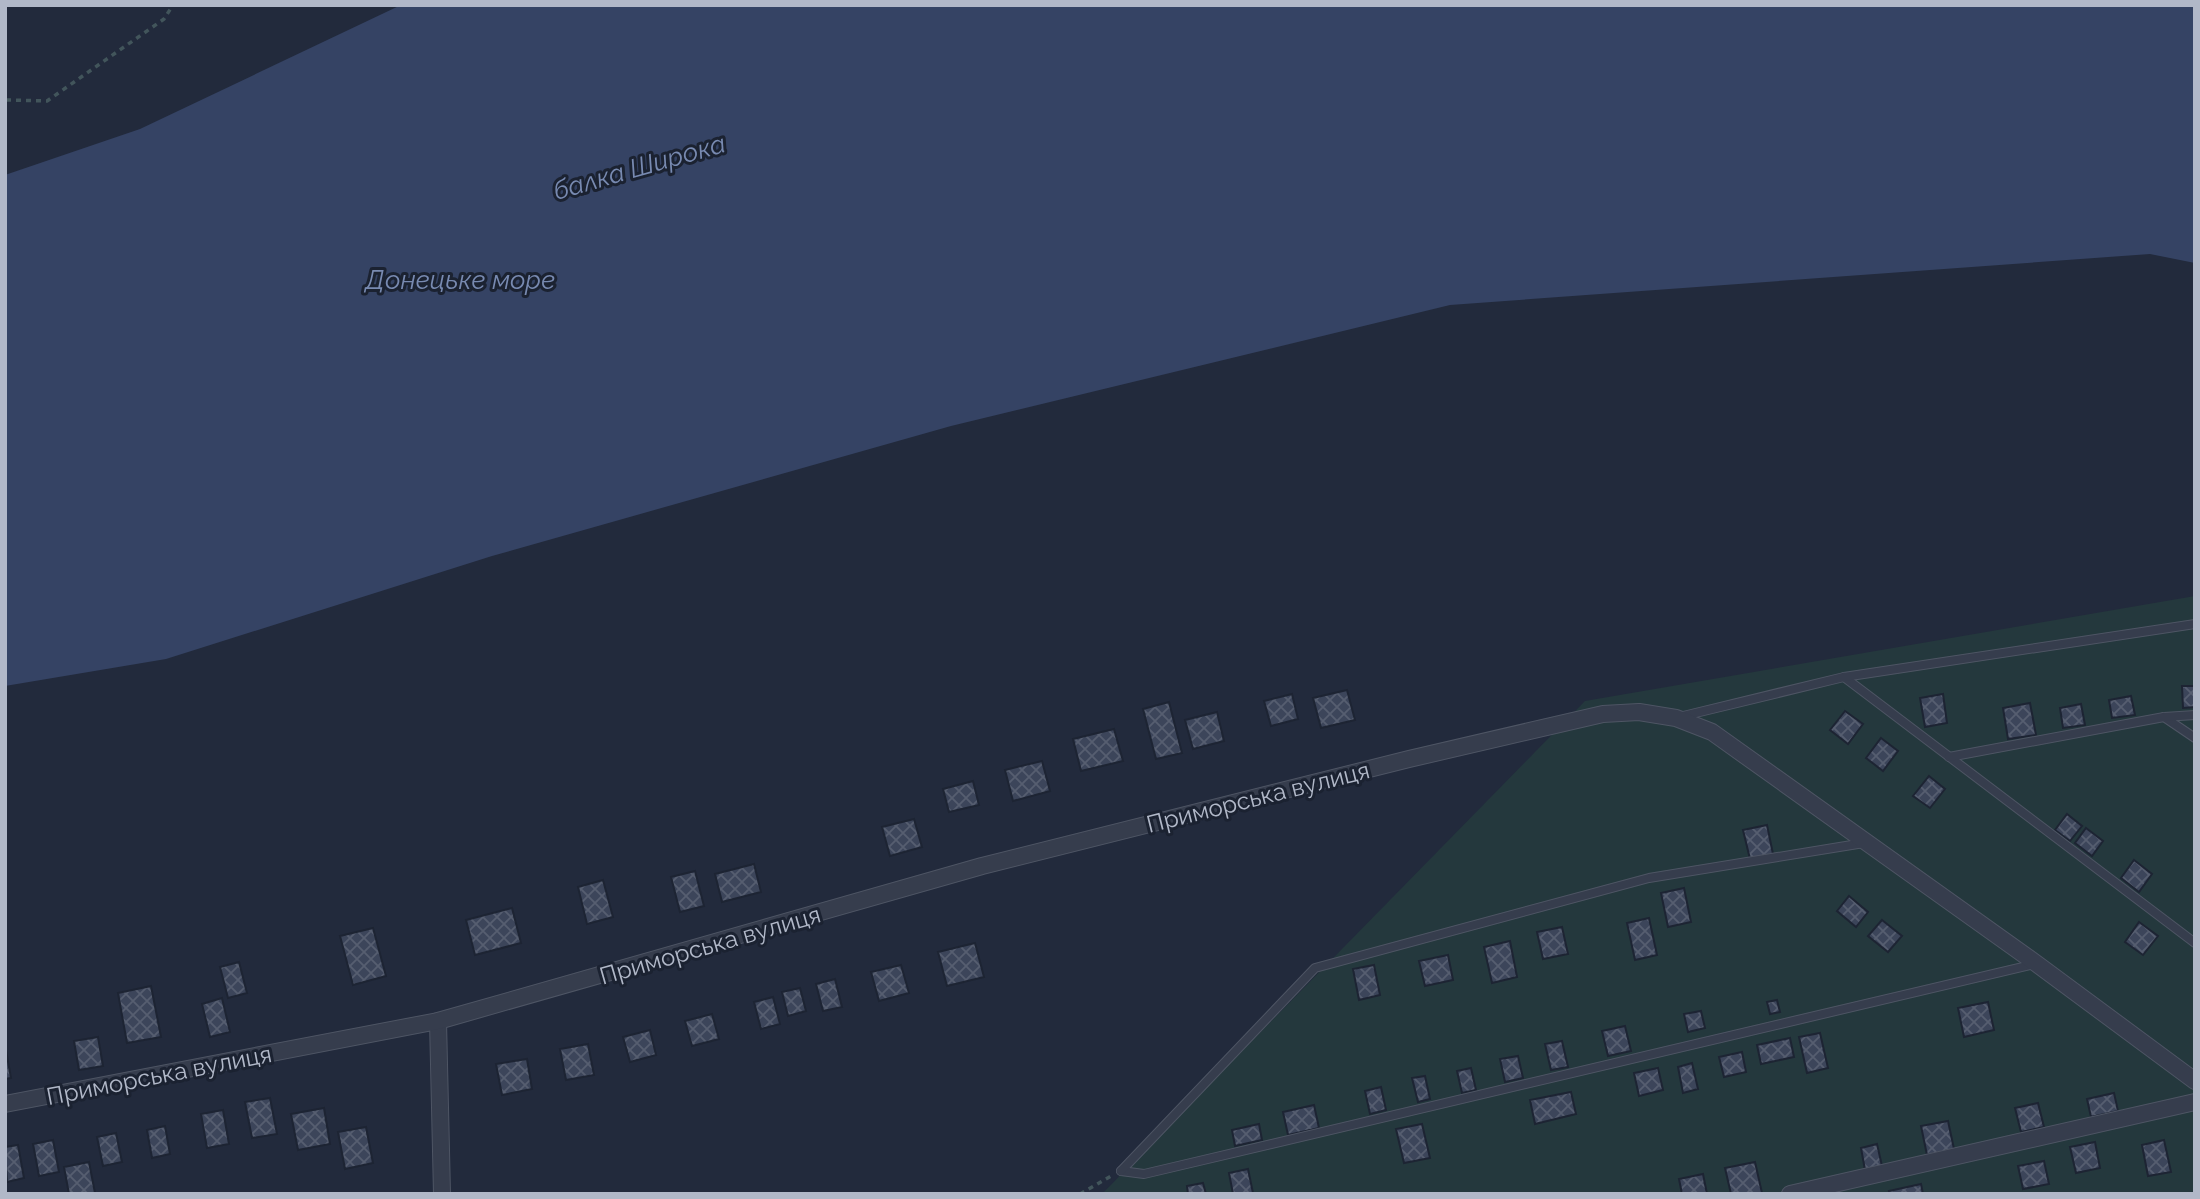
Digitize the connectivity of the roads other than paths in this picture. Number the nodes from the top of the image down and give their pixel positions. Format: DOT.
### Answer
graph roads {
  1 [pos="2195,624"];
  2 [pos="1844,677"];
  3 [pos="2195,715"];
  4 [pos="2164,717"];
  5 [pos="1676,718"];
  6 [pos="2195,738"];
  7 [pos="1949,757"];
  8 [pos="1867,843"];
  9 [pos="2195,943"];
  10 [pos="2037,964"];
  11 [pos="438,1021"];
  12 [pos="2195,1082"];
  13 [pos="2195,1102"];
  14 [pos="5,1104"];
  15 [pos="442,1194"];
  16 [pos="1790,1194"];
  1 -- 2 [label="lane"];
  2 -- 5 [label="lane"];
  2 -- 7 [label="lane"];
  3 -- 4 [label="lane"];
  4 -- 6 [label="lane"];
  4 -- 7 [label="lane"];
  5 -- 8 [label="street, Приморська вулиця"];
  5 -- 11 [label="street, Приморська вулиця"];
  7 -- 9 [label="lane"];
  8 -- 10 [label="street, Приморська вулиця"];
  8 -- 10 [label="lane"];
  10 -- 12 [label="street, Приморська вулиця"];
  11 -- 14 [label="street, Приморська вулиця"];
  11 -- 15 [label="street"];
  13 -- 16 [label="street"];
}
